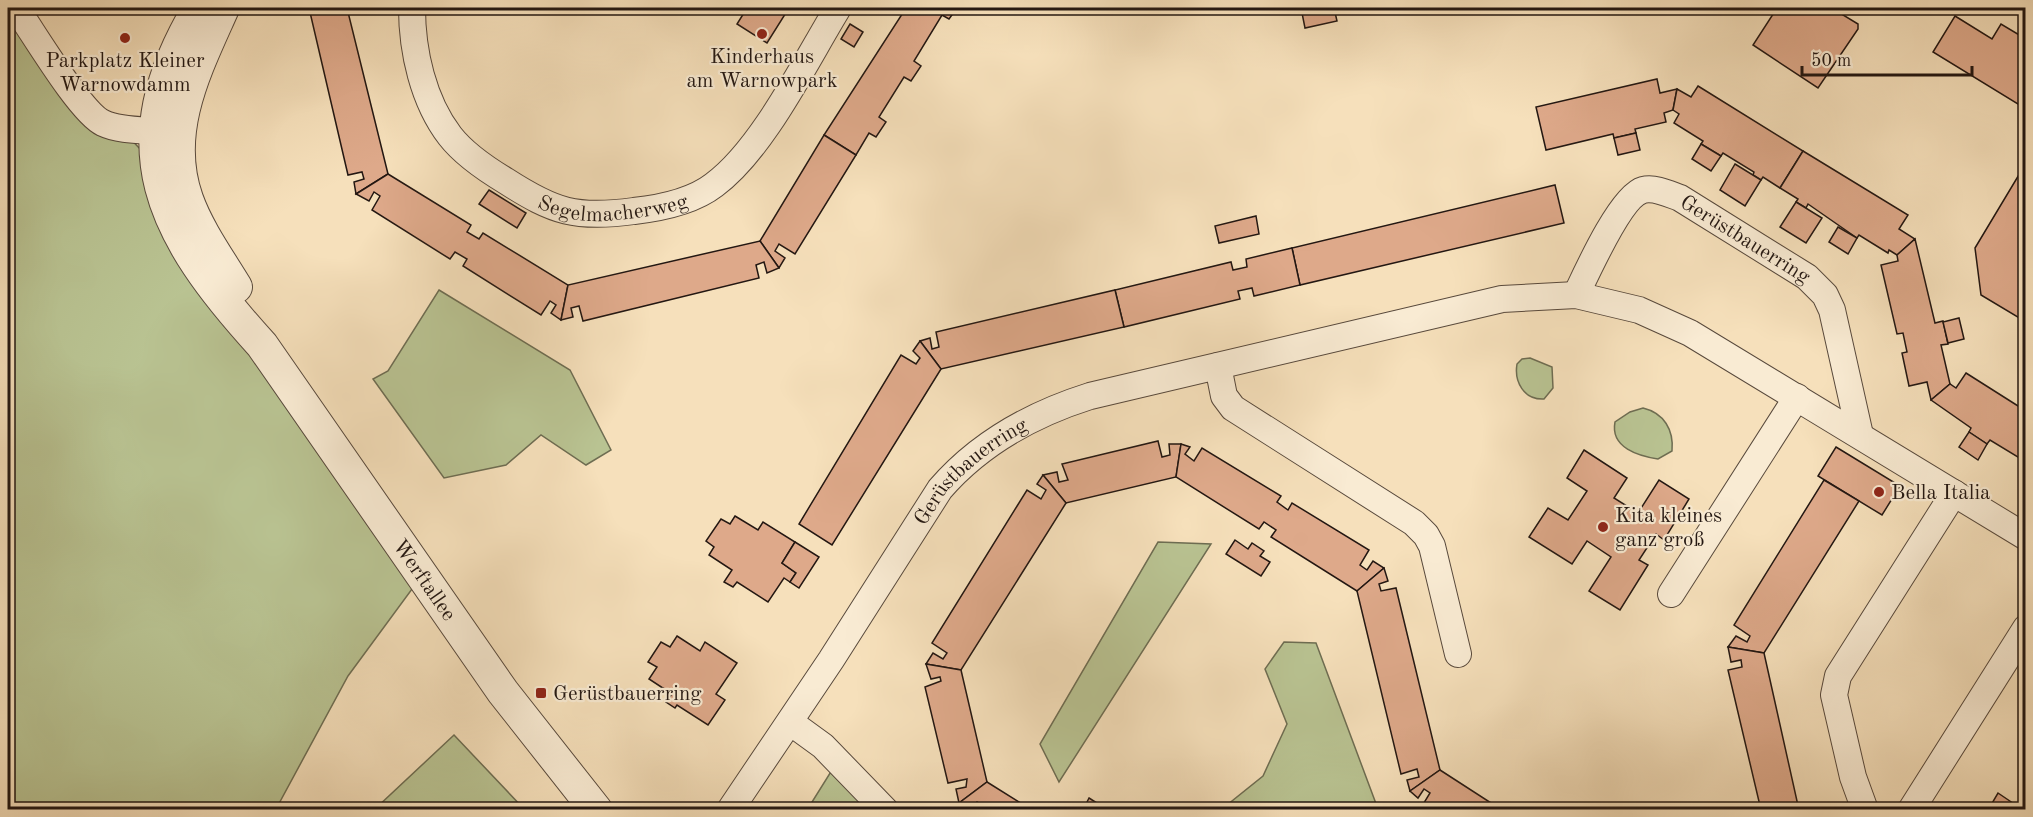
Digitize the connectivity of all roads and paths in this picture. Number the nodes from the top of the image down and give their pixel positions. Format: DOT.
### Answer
graph roads {
  1 [pos="16,8"];
  2 [pos="199,8"];
  3 [pos="223,8"];
  4 [pos="412,8"];
  5 [pos="838,8"];
  6 [pos="166,130"];
  7 [pos="1576,295"];
  8 [pos="1218,366"];
  9 [pos="1797,397"];
  10 [pos="1860,435"];
  11 [pos="1954,493"];
  12 [pos="2025,537"];
  13 [pos="1671,594"];
  14 [pos="2025,628"];
  15 [pos="1458,654"];
  16 [pos="790,722"];
  17 [pos="596,810"];
  18 [pos="730,810"];
  19 [pos="885,810"];
  20 [pos="1864,810"];
  21 [pos="1911,810"];
  1 -- 6 [label="street"];
  2 -- 6 [label="street"];
  3 -- 6 [label="street"];
  4 -- 5 [label="street, Segelmacherweg"];
  6 -- 17 [label="street, Werftallee"];
  7 -- 8 [label="street, Gerüstbauerring"];
  7 -- 9 [label="street, Gerüstbauerring"];
  7 -- 10 [label="street, Gerüstbauerring"];
  8 -- 15 [label="street"];
  8 -- 16 [label="street, Gerüstbauerring"];
  9 -- 10 [label="street, Gerüstbauerring"];
  9 -- 13 [label="street"];
  10 -- 11 [label="street, Gerüstbauerring"];
  11 -- 12 [label="street, Gerüstbauerring"];
  11 -- 20 [label="street"];
  14 -- 21 [label="street"];
  16 -- 18 [label="street, Gerüstbauerring"];
  16 -- 19 [label="street"];
}
